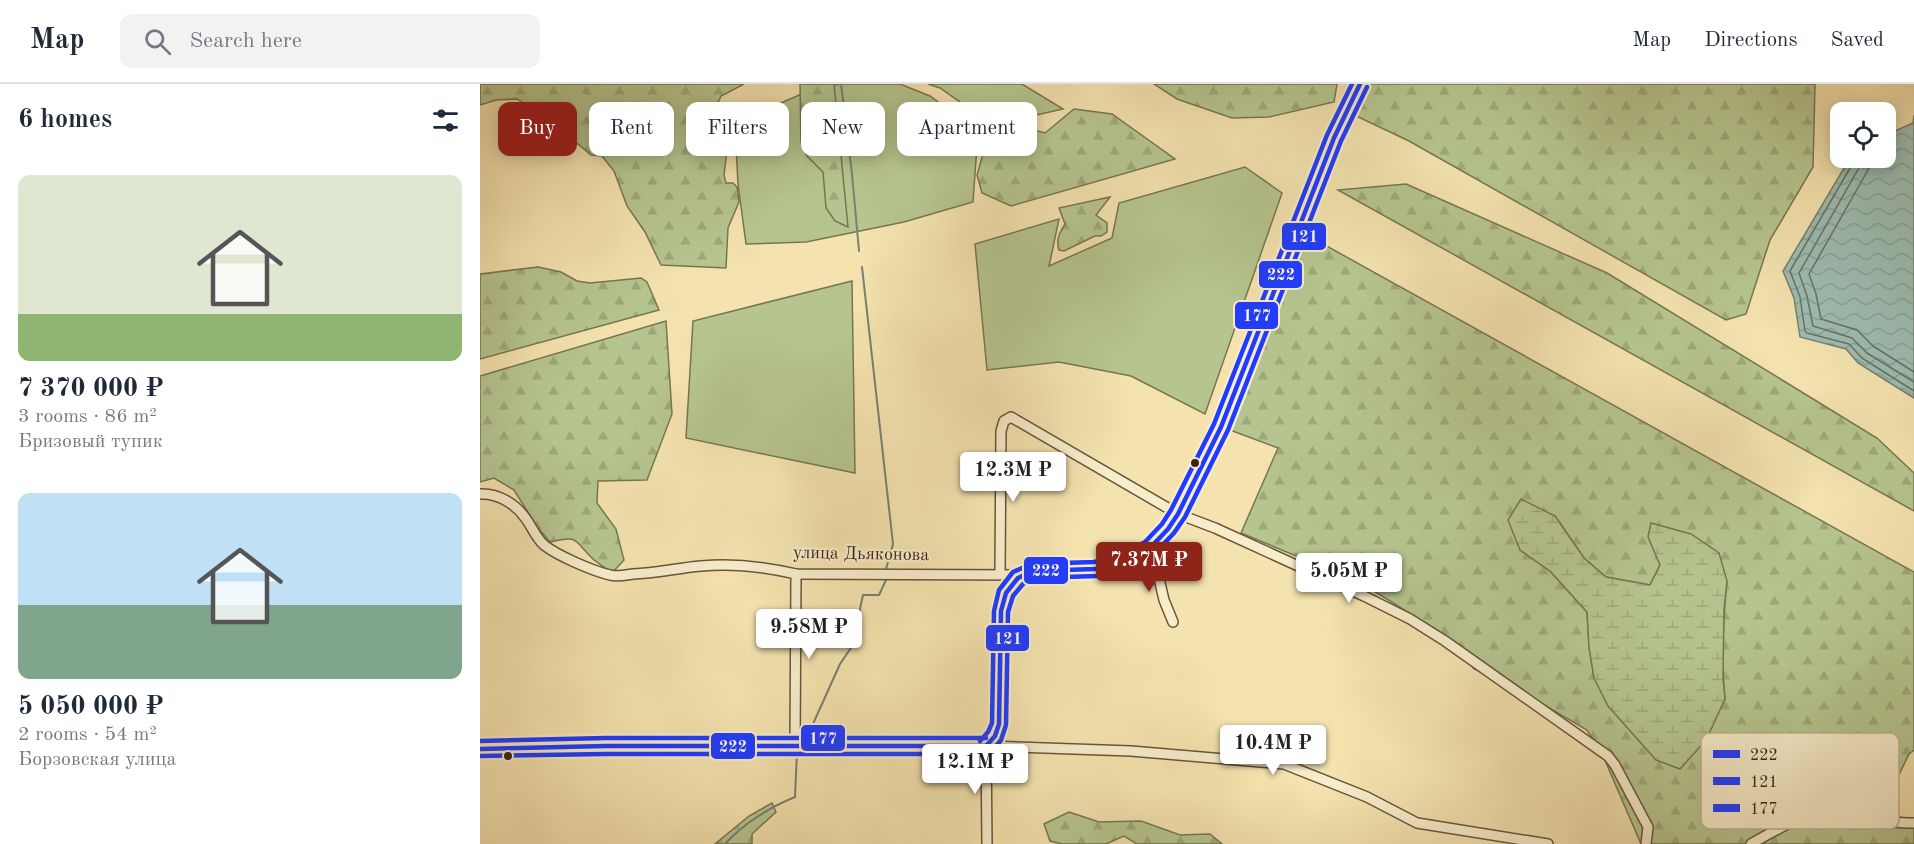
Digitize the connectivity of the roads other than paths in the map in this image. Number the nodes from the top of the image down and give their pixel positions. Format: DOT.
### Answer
graph roads {
  1 [pos="1360,84"];
  2 [pos="480,494"];
  3 [pos="1178,514"];
  4 [pos="1143,553"];
  5 [pos="796,574"];
  6 [pos="1000,574"];
  7 [pos="1023,575"];
  8 [pos="1173,622"];
  9 [pos="795,746"];
  10 [pos="986,746"];
  11 [pos="480,749"];
  12 [pos="1914,823"];
  13 [pos="1899,824"];
  14 [pos="1780,829"];
  15 [pos="987,844"];
  16 [pos="1548,844"];
  17 [pos="1646,844"];
  18 [pos="1750,844"];
  1 -- 3 [label="main road, улица Дьяконова"];
  2 -- 5 [label="street, улица Дьяконова"];
  3 -- 4 [label="main road, улица Дьяконова"];
  3 -- 6 [label="street"];
  3 -- 17 [label="street"];
  4 -- 7 [label="main road, улица Дьяконова"];
  4 -- 8 [label="street"];
  5 -- 6 [label="street, улица Дьяконова"];
  5 -- 9 [label="street"];
  6 -- 7 [label="street, улица Дьяконова"];
  7 -- 10 [label="main road"];
  9 -- 10 [label="main road"];
  9 -- 11 [label="main road"];
  10 -- 15 [label="street"];
  10 -- 16 [label="street"];
  12 -- 13 [label="street"];
  14 -- 18 [label="street"];
}
